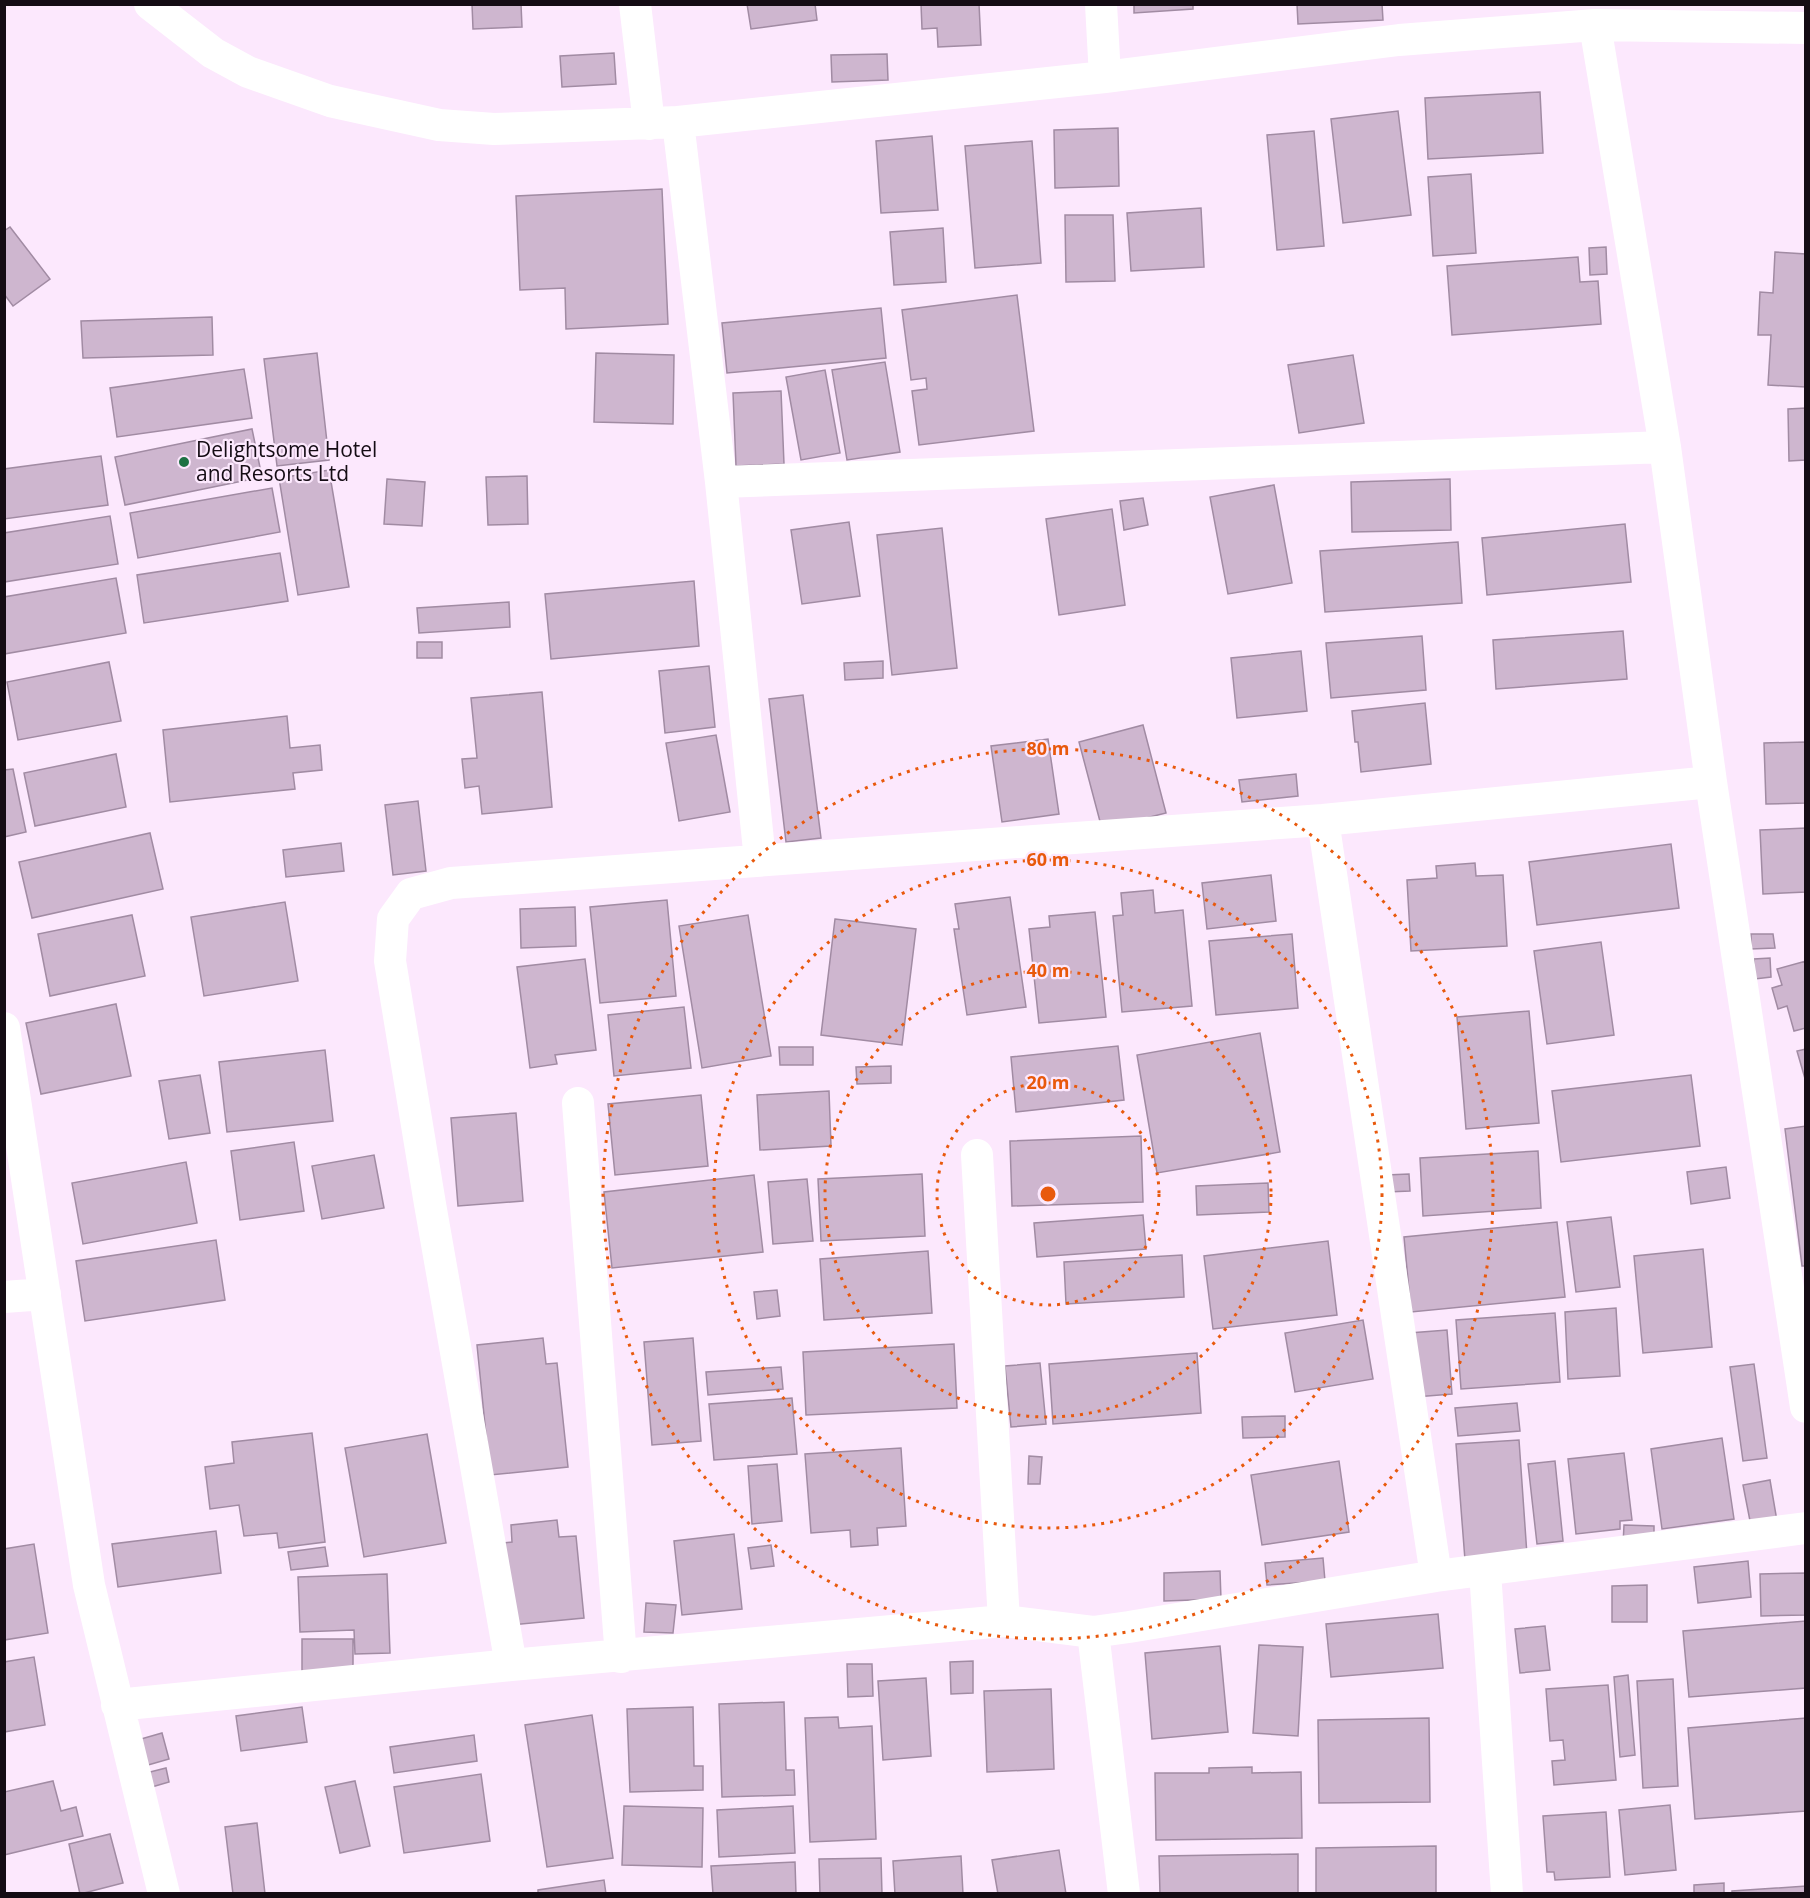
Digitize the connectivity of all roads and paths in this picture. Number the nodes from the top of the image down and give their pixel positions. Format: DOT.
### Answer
graph roads {
  1 [pos="150,4"];
  2 [pos="635,4"];
  3 [pos="1101,4"];
  4 [pos="1595,25"];
  5 [pos="1806,28"];
  6 [pos="1105,77"];
  7 [pos="664,123"];
  8 [pos="1665,447"];
  9 [pos="720,482"];
  10 [pos="1711,782"];
  11 [pos="1323,820"];
  12 [pos="760,860"];
  13 [pos="4,1028"];
  14 [pos="578,1103"];
  15 [pos="976,1155"];
  16 [pos="45,1294"];
  17 [pos="4,1297"];
  18 [pos="1798,1313"];
  19 [pos="1806,1407"];
  20 [pos="1806,1528"];
  21 [pos="1485,1571"];
  22 [pos="1436,1576"];
  23 [pos="1004,1621"];
  24 [pos="1093,1632"];
  25 [pos="621,1657"];
  26 [pos="511,1665"];
  27 [pos="117,1705"];
  28 [pos="164,1893"];
  29 [pos="1125,1893"];
  30 [pos="1507,1893"];
  1 -- 7 [label="street"];
  2 -- 7 [label="street"];
  3 -- 6 [label="street"];
  4 -- 5 [label="street"];
  4 -- 6 [label="street"];
  4 -- 8 [label="street"];
  6 -- 7 [label="street"];
  7 -- 9 [label="street"];
  8 -- 9 [label="street"];
  8 -- 10 [label="street"];
  9 -- 12 [label="street"];
  10 -- 11 [label="street"];
  10 -- 18 [label="street"];
  11 -- 12 [label="street"];
  11 -- 22 [label="street"];
  12 -- 26 [label="street"];
  13 -- 16 [label="street"];
  14 -- 25 [label="street"];
  15 -- 23 [label="street"];
  16 -- 17 [label="street"];
  16 -- 27 [label="street"];
  18 -- 19 [label="street"];
  20 -- 21 [label="street"];
  21 -- 22 [label="street"];
  21 -- 30 [label="street"];
  22 -- 24 [label="street"];
  23 -- 24 [label="street"];
  23 -- 25 [label="street"];
  24 -- 29 [label="street"];
  25 -- 26 [label="street"];
  26 -- 27 [label="street"];
  27 -- 28 [label="street"];
}
